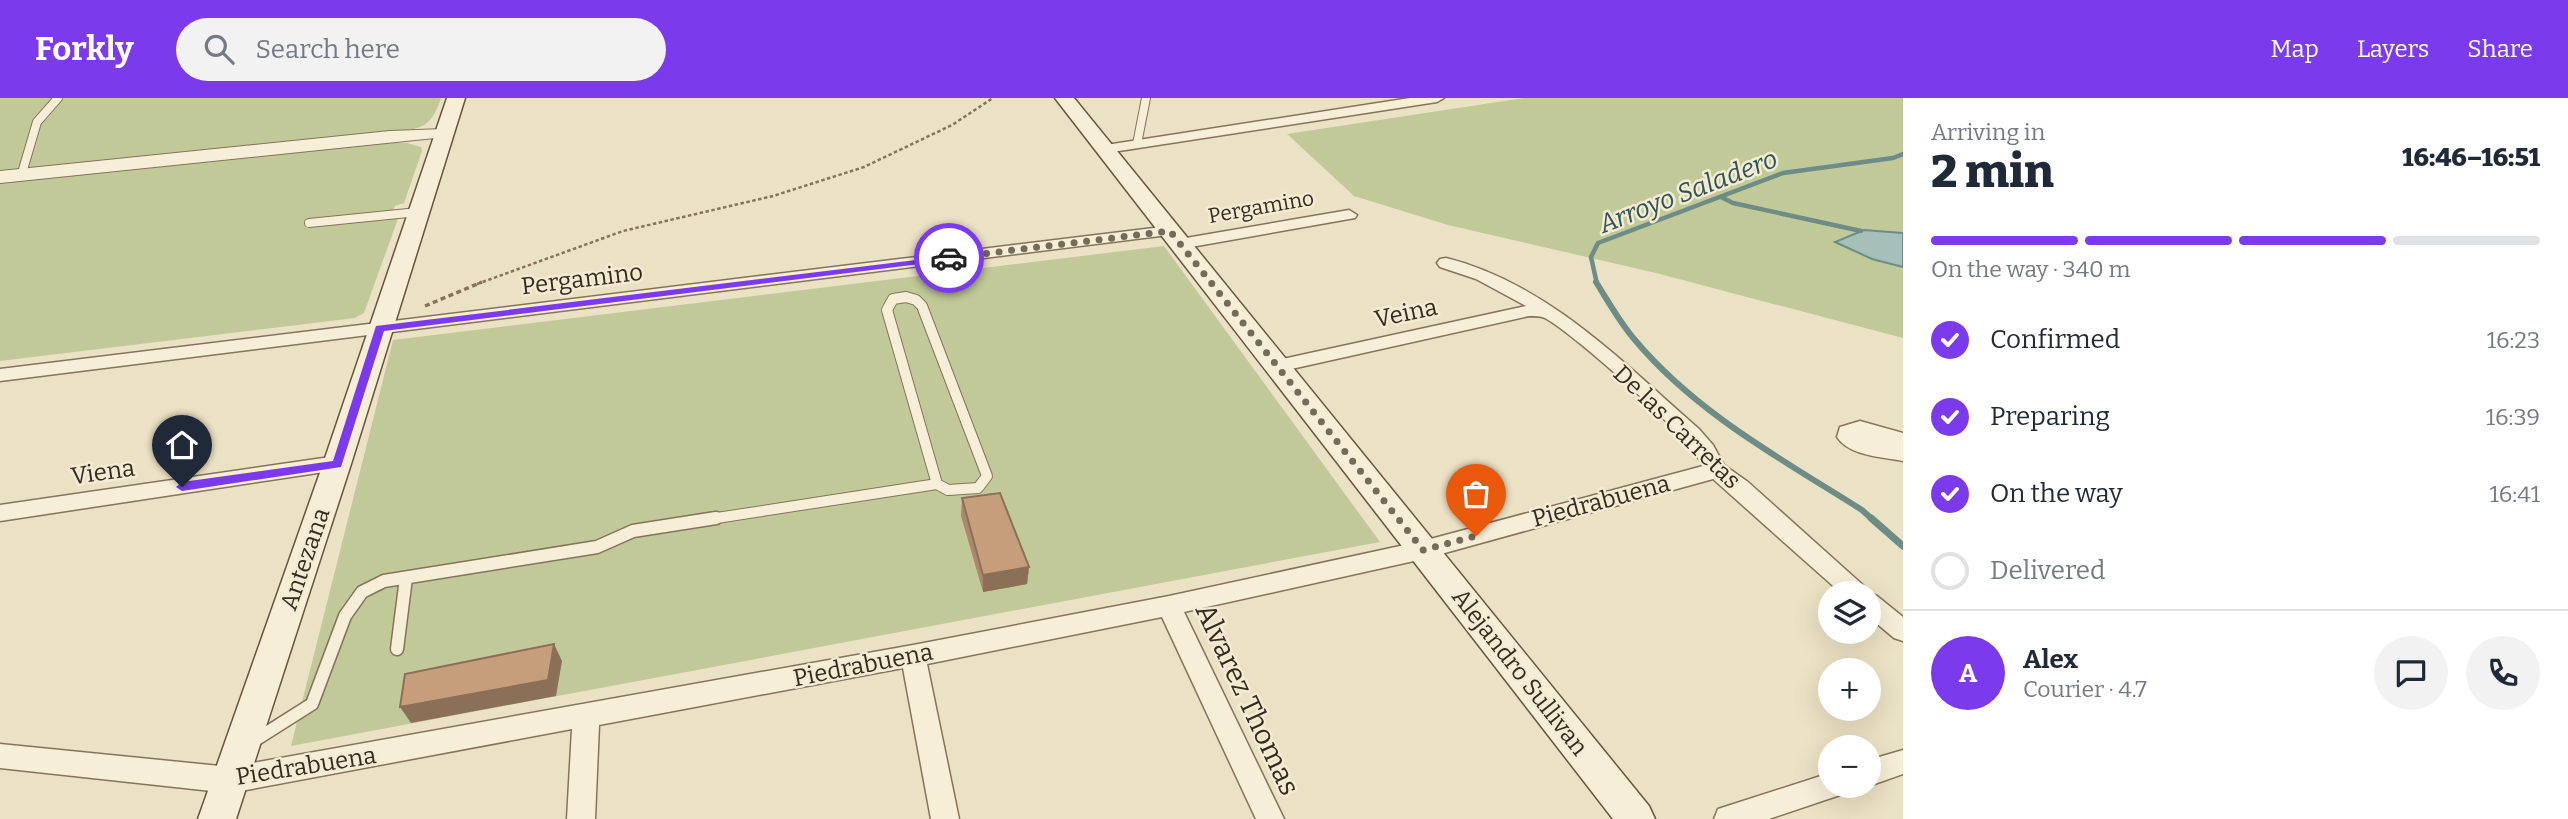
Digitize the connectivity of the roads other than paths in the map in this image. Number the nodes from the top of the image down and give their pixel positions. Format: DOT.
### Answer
graph roads {
  1 [pos="58,98"];
  2 [pos="456,98"];
  3 [pos="1064,98"];
  4 [pos="1146,98"];
  5 [pos="1342,98"];
  6 [pos="1437,98"];
  7 [pos="1356,110"];
  8 [pos="444,133"];
  9 [pos="1137,144"];
  10 [pos="1106,149"];
  11 [pos="22,173"];
  12 [pos="0,177"];
  13 [pos="418,212"];
  14 [pos="1349,215"];
  15 [pos="309,223"];
  16 [pos="1175,238"];
  17 [pos="1446,263"];
  18 [pos="1545,311"];
  19 [pos="380,328"];
  20 [pos="1278,366"];
  21 [pos="0,375"];
  22 [pos="1903,442"];
  23 [pos="1903,454"];
  24 [pos="337,464"];
  25 [pos="1716,470"];
  26 [pos="937,484"];
  27 [pos="0,513"];
  28 [pos="1423,550"];
  29 [pos="406,578"];
  30 [pos="1843,581"];
  31 [pos="1169,606"];
  32 [pos="1881,613"];
  33 [pos="1903,631"];
  34 [pos="397,649"];
  35 [pos="913,656"];
  36 [pos="586,717"];
  37 [pos="241,749"];
  38 [pos="0,756"];
  39 [pos="1903,762"];
  40 [pos="1881,769"];
  41 [pos="230,780"];
  42 [pos="1818,790"];
  43 [pos="217,819"];
  44 [pos="581,819"];
  45 [pos="945,819"];
  46 [pos="1270,819"];
  47 [pos="1636,819"];
  48 [pos="1728,819"];
  1 -- 11 [label="lane"];
  2 -- 8 [label="street, Antezana"];
  3 -- 10 [label="street, Alejandro Sullivan"];
  4 -- 9 [label="lane"];
  5 -- 7 [label="street"];
  6 -- 7 [label="street"];
  7 -- 9 [label="street"];
  8 -- 11 [label="lane"];
  8 -- 12 [label="lane"];
  8 -- 13 [label="street, Antezana"];
  9 -- 10 [label="street"];
  10 -- 16 [label="street, Alejandro Sullivan"];
  11 -- 12 [label="lane"];
  13 -- 15 [label="lane"];
  13 -- 19 [label="street, Antezana"];
  14 -- 16 [label="street, Pergamino"];
  16 -- 19 [label="street, Pergamino"];
  16 -- 20 [label="street, Alejandro Sullivan"];
  17 -- 18 [label="street, De las Carretas"];
  18 -- 20 [label="street, Veina"];
  18 -- 25 [label="street, De las Carretas"];
  19 -- 21 [label="street, Pergamino"];
  19 -- 24 [label="street, Antezana"];
  20 -- 28 [label="street, Alejandro Sullivan"];
  22 -- 23 [label="street"];
  24 -- 27 [label="street, Viena"];
  24 -- 37 [label="street, Antezana"];
  25 -- 28 [label="street, Piedrabuena"];
  25 -- 30 [label="street, De las Carretas"];
  26 -- 26 [label="lane"];
  26 -- 29 [label="lane"];
  28 -- 31 [label="street, Piedrabuena"];
  28 -- 47 [label="street, Alejandro Sullivan"];
  29 -- 34 [label="lane"];
  29 -- 37 [label="lane"];
  31 -- 35 [label="street, Piedrabuena"];
  31 -- 46 [label="street, Alvarez Thomas"];
  32 -- 33 [label="street"];
  35 -- 36 [label="street, Piedrabuena"];
  35 -- 45 [label="street"];
  36 -- 41 [label="street, Piedrabuena"];
  36 -- 44 [label="street"];
  37 -- 41 [label="street, Antezana"];
  38 -- 41 [label="street, Piedrabuena"];
  39 -- 40 [label="street"];
  41 -- 43 [label="street, Antezana"];
  42 -- 48 [label="street"];
}
